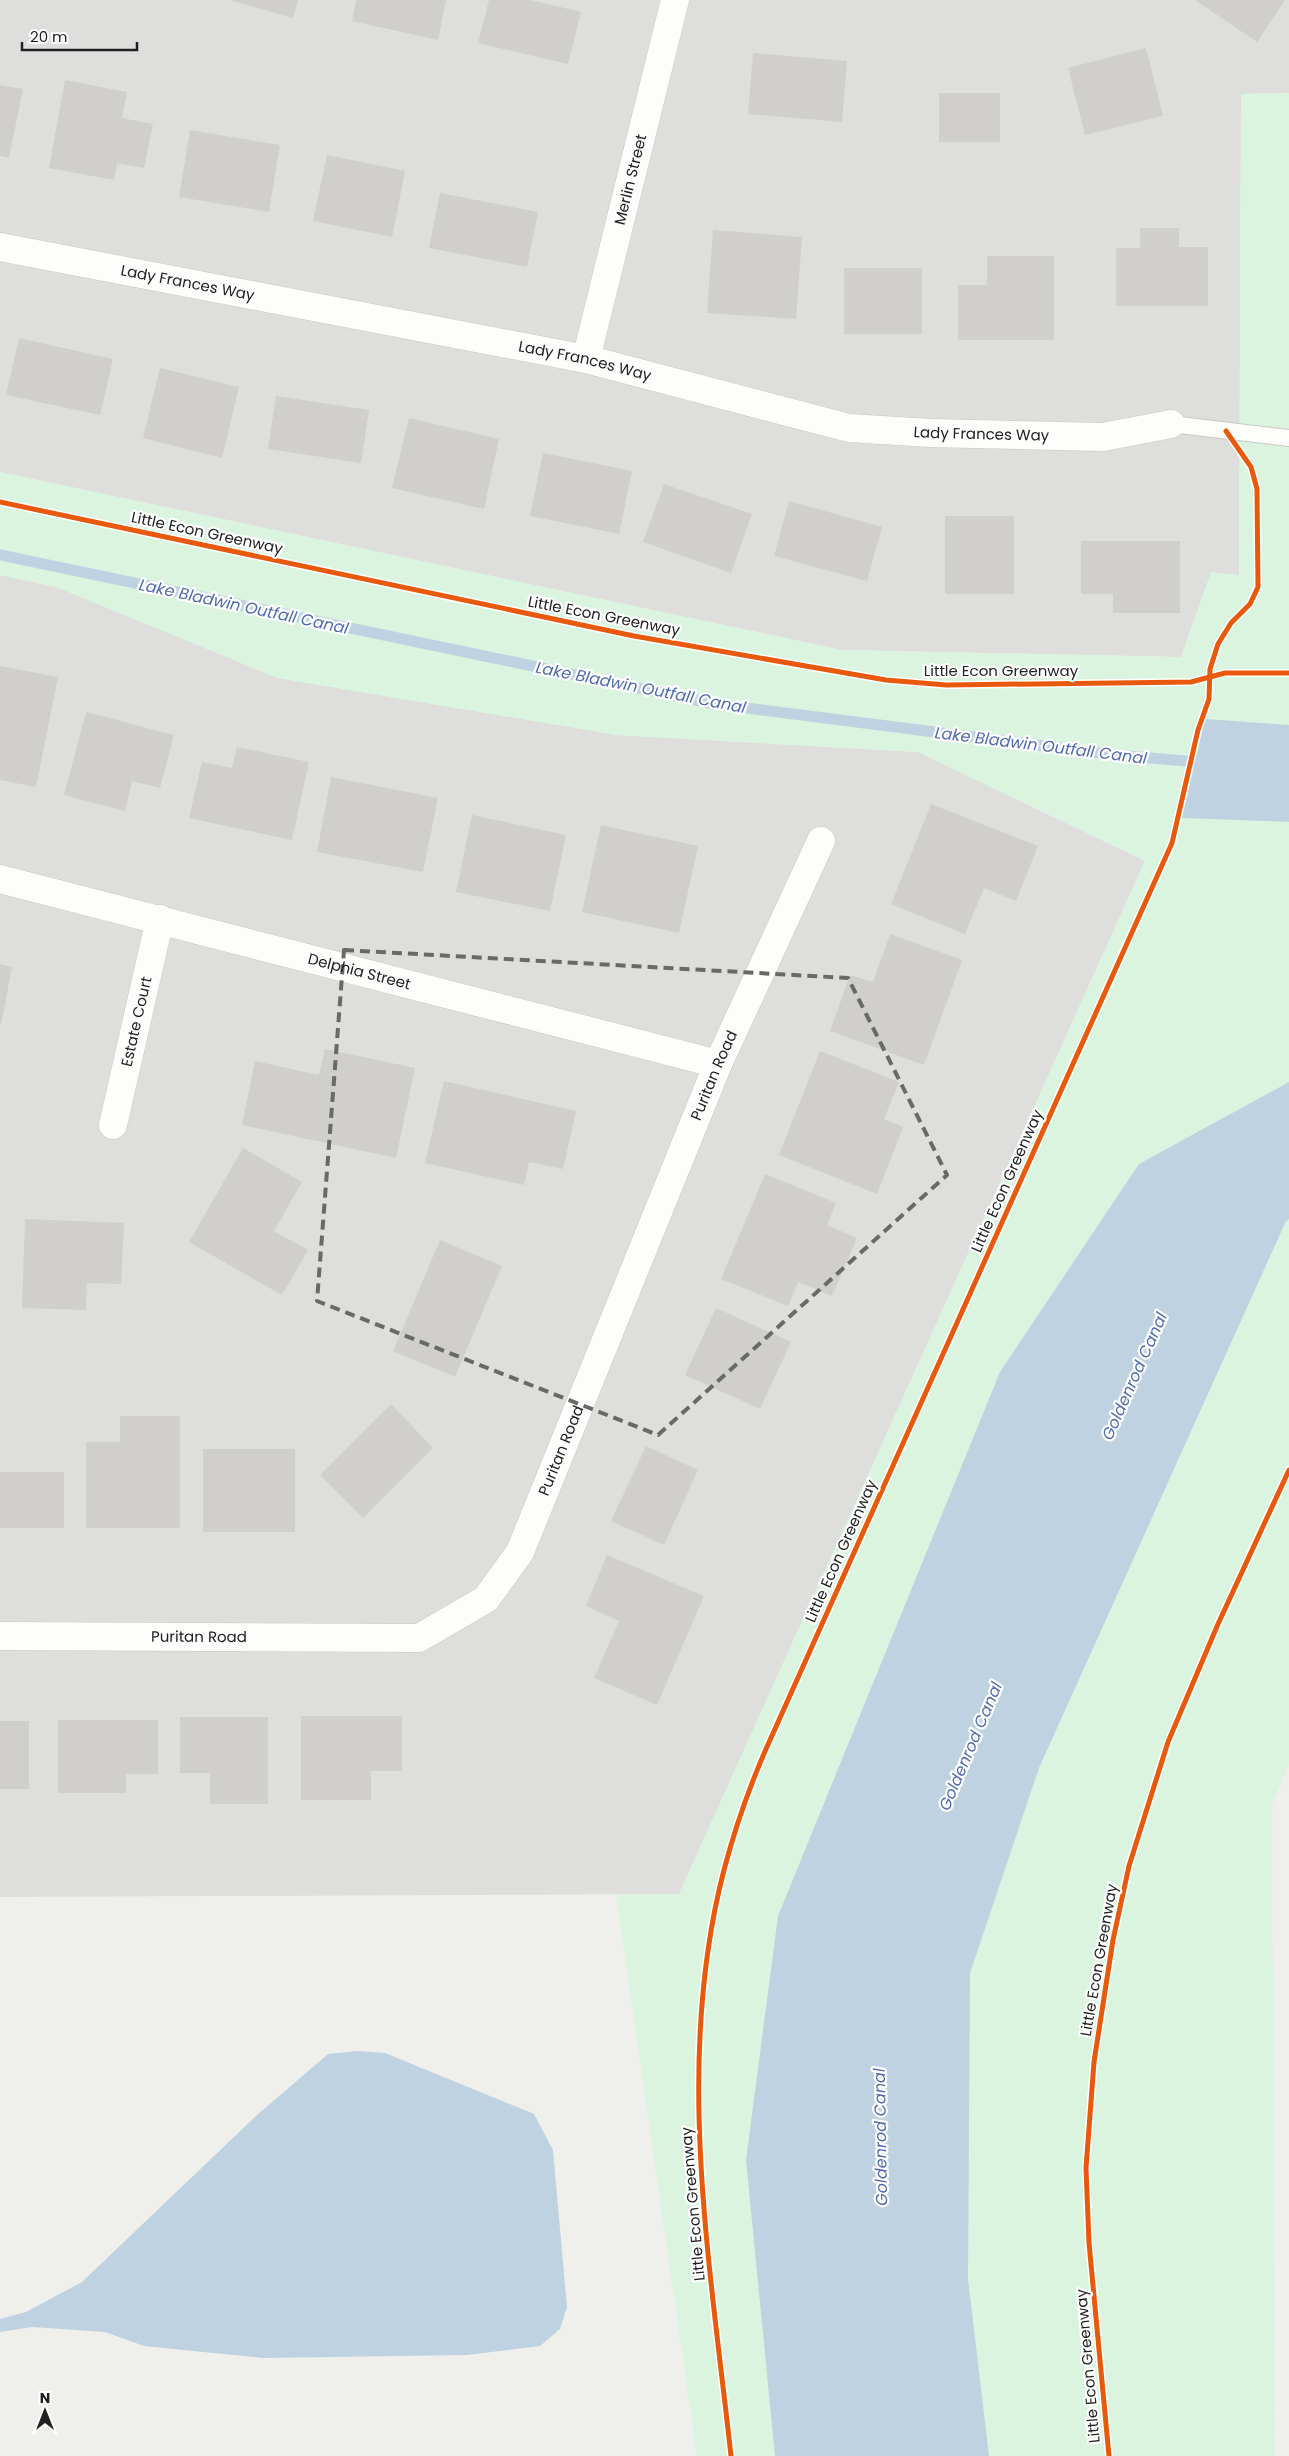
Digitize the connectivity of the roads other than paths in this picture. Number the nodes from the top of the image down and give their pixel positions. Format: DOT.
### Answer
graph roads {
  1 [pos="676,0"];
  2 [pos="0,247"];
  3 [pos="586,359"];
  4 [pos="1171,424"];
  5 [pos="1289,438"];
  6 [pos="821,841"];
  7 [pos="0,879"];
  8 [pos="160,919"];
  9 [pos="718,1064"];
  10 [pos="113,1125"];
  11 [pos="0,1636"];
  1 -- 3 [label="street, Merlin Street"];
  2 -- 3 [label="street, Lady Frances Way"];
  3 -- 4 [label="street, Lady Frances Way"];
  4 -- 5 [label="lane"];
  6 -- 9 [label="street, Puritan Road"];
  7 -- 8 [label="street, Delphia Street"];
  8 -- 9 [label="street, Delphia Street"];
  8 -- 10 [label="street, Estate Court"];
  9 -- 11 [label="street, Puritan Road"];
}
